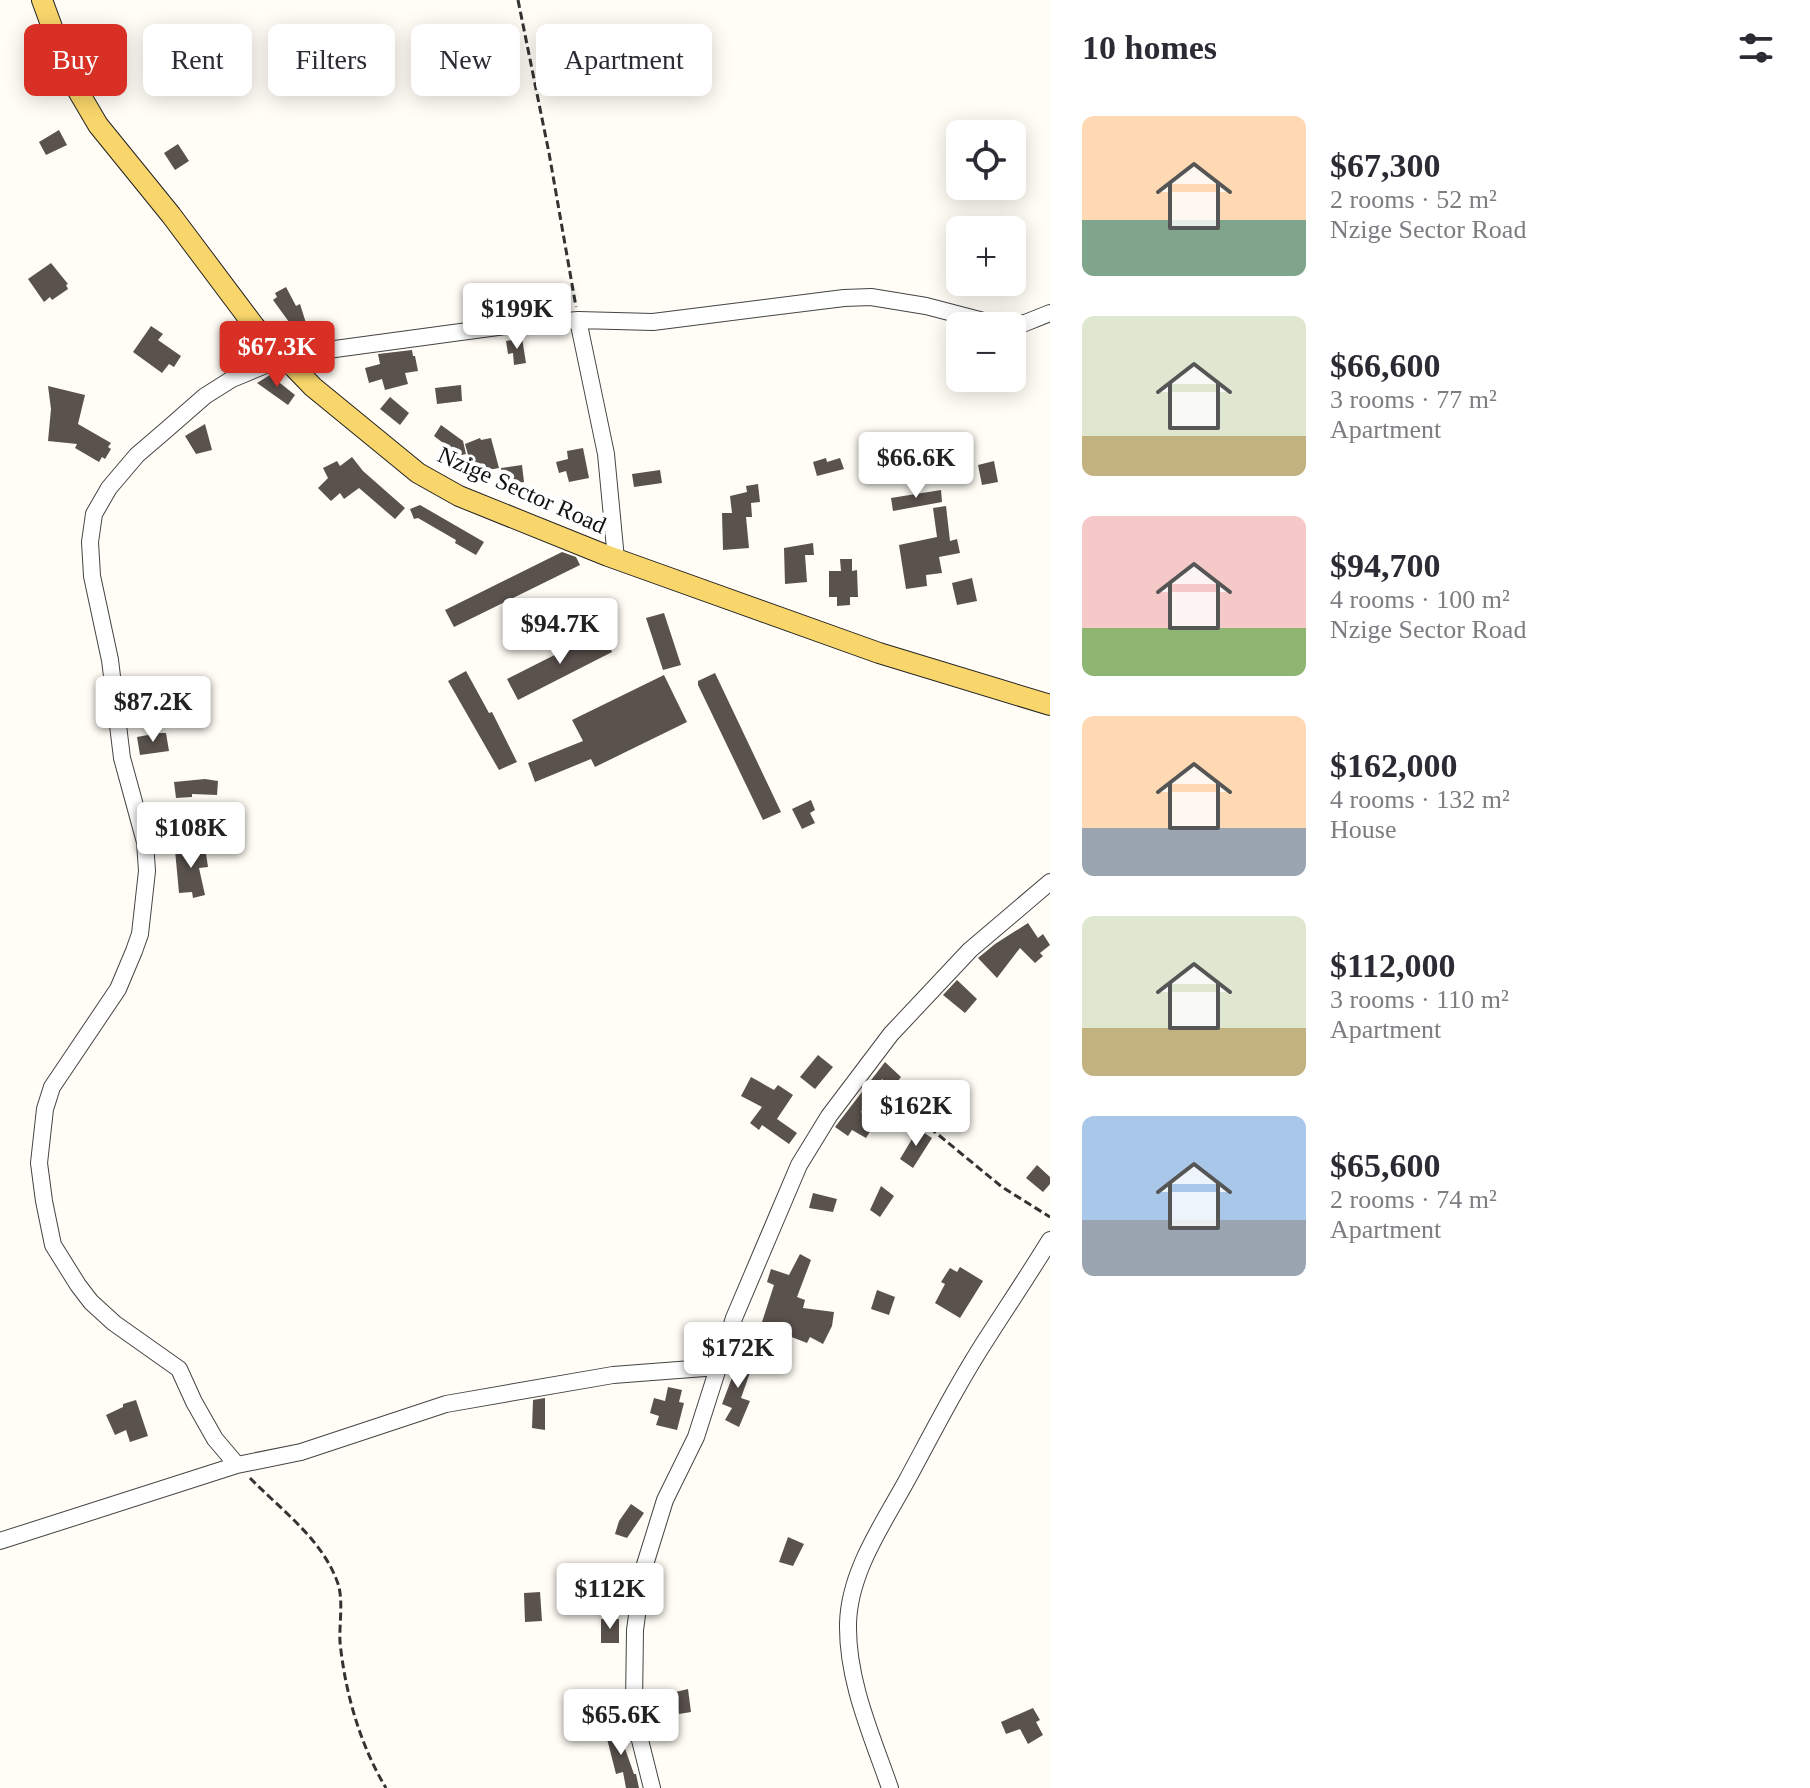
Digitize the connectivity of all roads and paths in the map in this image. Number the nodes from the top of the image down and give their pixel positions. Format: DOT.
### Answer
graph roads {
  1 [pos="42,0"];
  2 [pos="518,0"];
  3 [pos="1050,313"];
  4 [pos="578,320"];
  5 [pos="286,359"];
  6 [pos="616,559"];
  7 [pos="1050,705"];
  8 [pos="1050,882"];
  9 [pos="862,1072"];
  10 [pos="1050,1217"];
  11 [pos="1050,1240"];
  12 [pos="718,1367"];
  13 [pos="237,1465"];
  14 [pos="0,1541"];
  15 [pos="386,1788"];
  16 [pos="652,1788"];
  17 [pos="890,1788"];
  1 -- 5 [label="main road, Nzige Sector Road"];
  2 -- 4 [label="path"];
  3 -- 4 [label="street"];
  4 -- 5 [label="street"];
  4 -- 6 [label="street"];
  5 -- 6 [label="main road, Nzige Sector Road"];
  5 -- 13 [label="street"];
  6 -- 7 [label="main road, Nzige Sector Road"];
  8 -- 9 [label="street"];
  9 -- 10 [label="path"];
  9 -- 12 [label="street"];
  11 -- 17 [label="street"];
  12 -- 13 [label="street"];
  12 -- 16 [label="street"];
  13 -- 14 [label="street"];
  13 -- 15 [label="path"];
}
